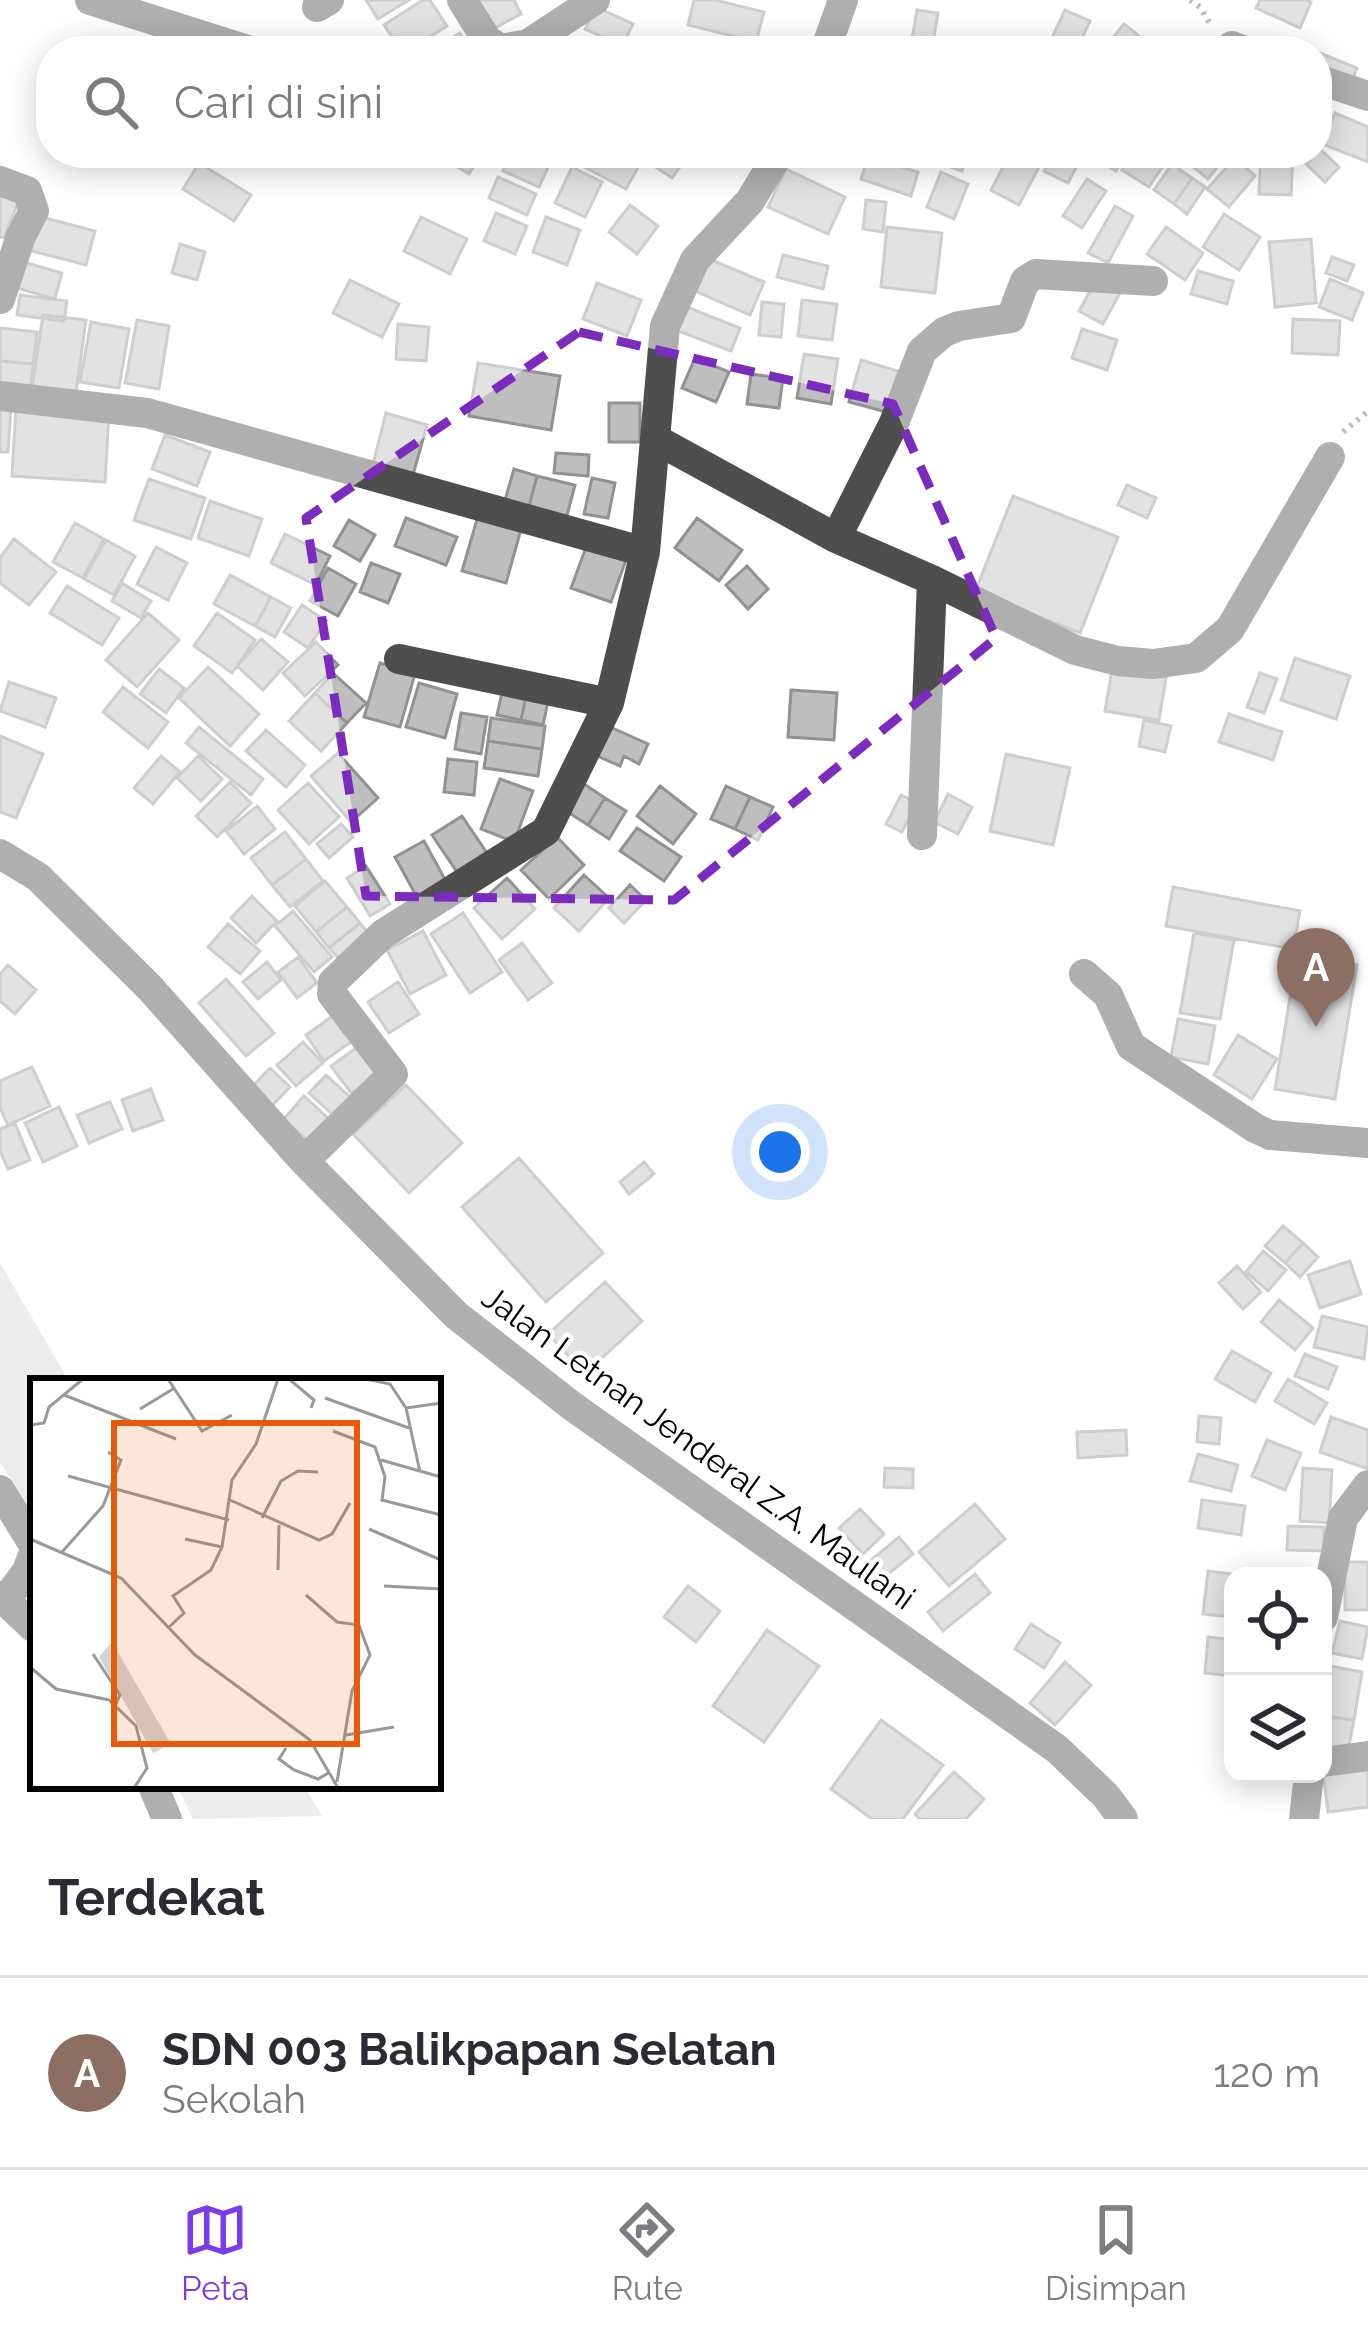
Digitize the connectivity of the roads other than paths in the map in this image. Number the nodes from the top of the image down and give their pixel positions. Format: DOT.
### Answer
graph roads {
  1 [pos="90,0"];
  2 [pos="462,0"];
  3 [pos="596,0"];
  4 [pos="843,0"];
  5 [pos="204,36"];
  6 [pos="484,36"];
  7 [pos="540,36"];
  8 [pos="830,36"];
  9 [pos="1332,84"];
  10 [pos="1368,96"];
  11 [pos="770,168"];
  12 [pos="0,181"];
  13 [pos="1153,281"];
  14 [pos="0,299"];
  15 [pos="0,396"];
  16 [pos="655,439"];
  17 [pos="1330,457"];
  18 [pos="836,538"];
  19 [pos="645,552"];
  20 [pos="932,580"];
  21 [pos="399,659"];
  22 [pos="609,703"];
  23 [pos="922,835"];
  24 [pos="0,854"];
  25 [pos="1084,974"];
  26 [pos="1368,1143"];
  27 [pos="304,1161"];
  28 [pos="1368,1485"];
  29 [pos="0,1490"];
  30 [pos="30,1539"];
  31 [pos="30,1562"];
  32 [pos="1332,1572"];
  33 [pos="3,1599"];
  34 [pos="30,1624"];
  35 [pos="1368,1756"];
  36 [pos="1332,1761"];
  37 [pos="1308,1783"];
  38 [pos="154,1789"];
  39 [pos="167,1819"];
  40 [pos="1123,1819"];
  41 [pos="1304,1819"];
  1 -- 5 [label="street"];
  2 -- 6 [label="street"];
  3 -- 7 [label="street"];
  4 -- 8 [label="street"];
  9 -- 10 [label="street"];
  11 -- 16 [label="street"];
  12 -- 14 [label="street"];
  13 -- 18 [label="street"];
  15 -- 19 [label="street"];
  16 -- 18 [label="street"];
  16 -- 19 [label="street"];
  17 -- 20 [label="street"];
  18 -- 20 [label="street"];
  19 -- 22 [label="street"];
  20 -- 23 [label="street"];
  21 -- 22 [label="street"];
  22 -- 27 [label="street"];
  24 -- 27 [label="street, Jalan Letnan Jenderal Z.A. Maulani"];
  25 -- 26 [label="street"];
  27 -- 40 [label="street, Jalan Letnan Jenderal Z.A. Maulani"];
  28 -- 32 [label="street"];
  29 -- 30 [label="street"];
  31 -- 33 [label="street"];
  33 -- 34 [label="street"];
  35 -- 36 [label="street"];
  37 -- 41 [label="street"];
  38 -- 39 [label="street"];
}
